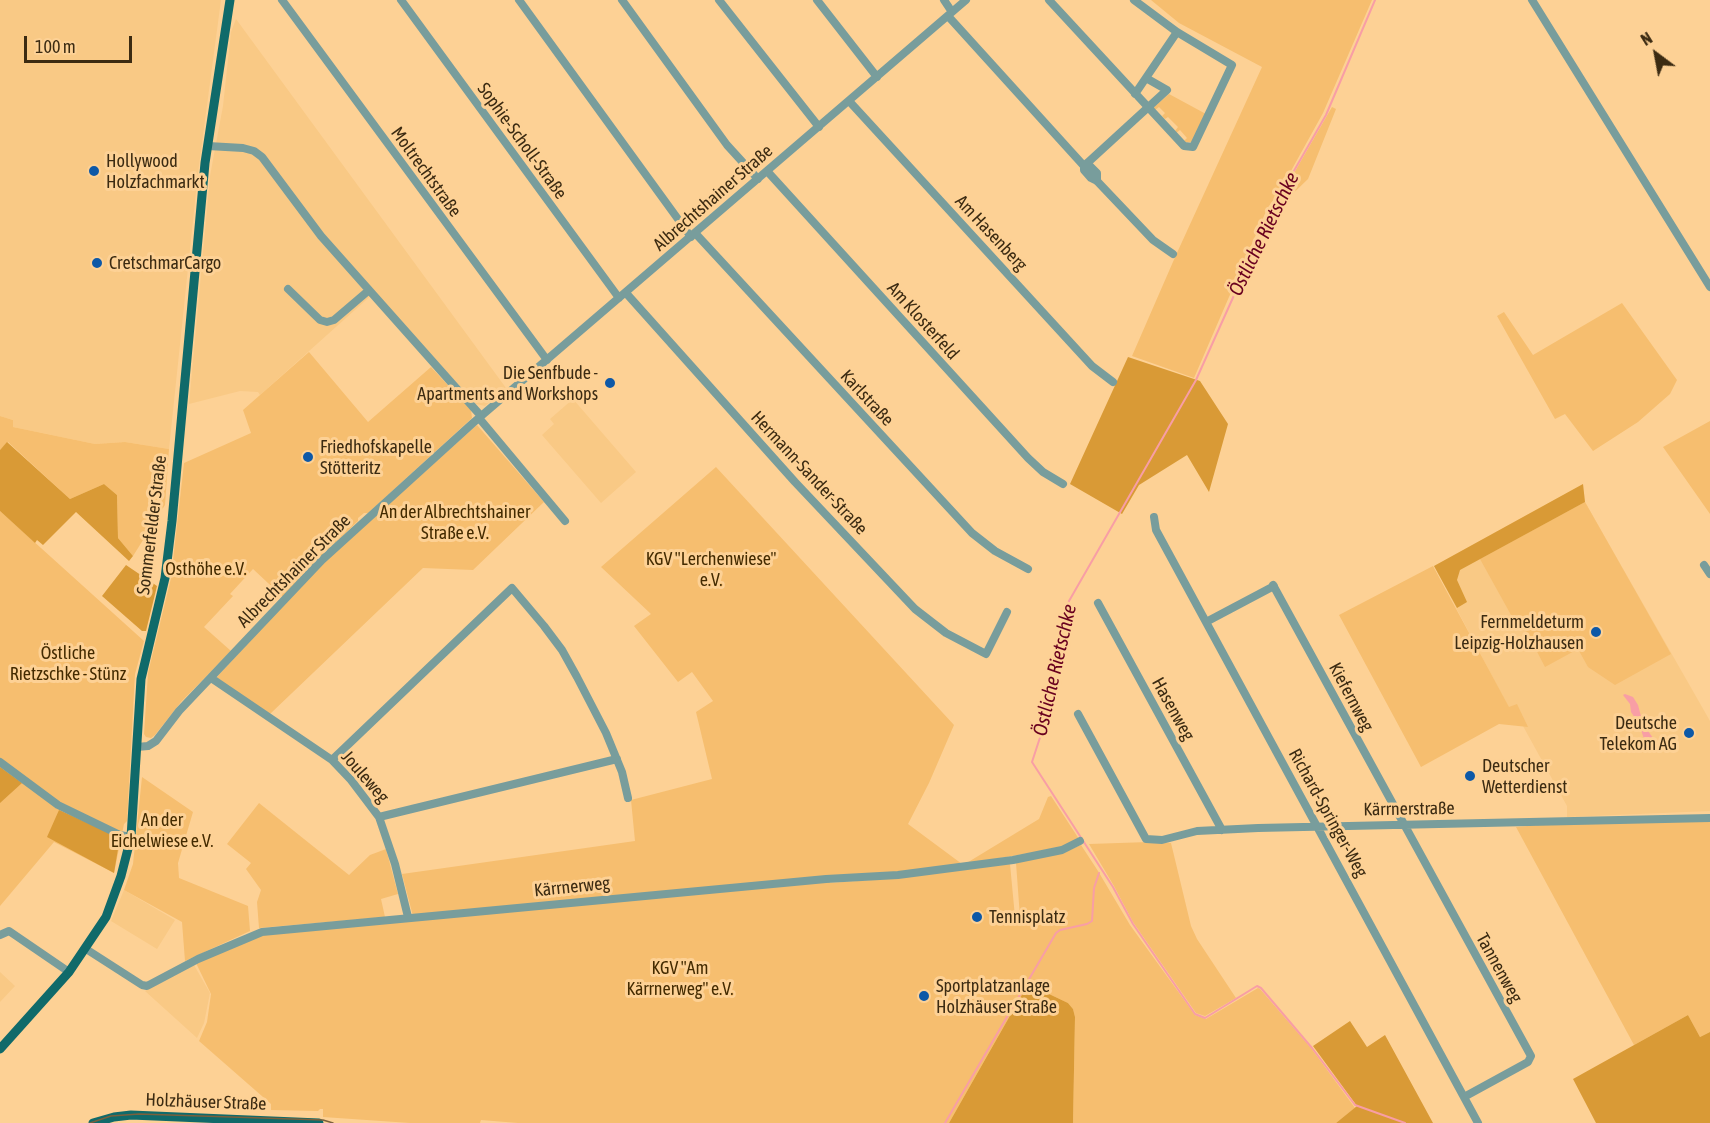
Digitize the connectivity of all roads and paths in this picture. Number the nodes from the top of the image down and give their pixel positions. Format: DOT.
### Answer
graph roads {
  1 [pos="230,0"];
  2 [pos="282,0"];
  3 [pos="401,0"];
  4 [pos="519,0"];
  5 [pos="622,0"];
  6 [pos="719,0"];
  7 [pos="817,0"];
  8 [pos="944,0"];
  9 [pos="966,0"];
  10 [pos="1049,0"];
  11 [pos="1134,0"];
  12 [pos="1532,0"];
  13 [pos="950,14"];
  14 [pos="1177,32"];
  15 [pos="877,77"];
  16 [pos="1146,78"];
  17 [pos="1134,94"];
  18 [pos="849,100"];
  19 [pos="1148,109"];
  20 [pos="819,127"];
  21 [pos="207,146"];
  22 [pos="1086,165"];
  23 [pos="767,171"];
  24 [pos="758,179"];
  25 [pos="693,236"];
  26 [pos="1173,254"];
  27 [pos="1710,287"];
  28 [pos="288,289"];
  29 [pos="368,291"];
  30 [pos="623,296"];
  31 [pos="547,360"];
  32 [pos="1113,382"];
  33 [pos="480,417"];
  34 [pos="1063,484"];
  35 [pos="1154,518"];
  36 [pos="566,520"];
  37 [pos="1704,565"];
  38 [pos="1028,569"];
  39 [pos="1710,574"];
  40 [pos="1098,603"];
  41 [pos="1007,612"];
  42 [pos="1206,622"];
  43 [pos="211,678"];
  44 [pos="1078,714"];
  45 [pos="137,747"];
  46 [pos="332,759"];
  47 [pos="616,759"];
  48 [pos="0,762"];
  49 [pos="628,798"];
  50 [pos="379,817"];
  51 [pos="1710,818"];
  52 [pos="1403,824"];
  53 [pos="1318,826"];
  54 [pos="1222,830"];
  55 [pos="131,837"];
  56 [pos="1080,841"];
  57 [pos="408,917"];
  58 [pos="0,935"];
  59 [pos="86,949"];
  60 [pos="69,972"];
  61 [pos="0,1049"];
  62 [pos="1464,1096"];
  63 [pos="93,1123"];
  64 [pos="319,1123"];
  65 [pos="1478,1123"];
  1 -- 21 [label="main road, Sommerfelder Straße"];
  2 -- 31 [label="street, Moltrechtstraße"];
  3 -- 30 [label="street, Sophie-Scholl-Straße"];
  4 -- 25 [label="street, Karlstraße"];
  5 -- 24 [label="street"];
  6 -- 20 [label="street"];
  7 -- 15 [label="street"];
  8 -- 13 [label="street"];
  9 -- 13 [label="street, Albrechtshainer Straße"];
  10 -- 17 [label="street"];
  11 -- 14 [label="street"];
  12 -- 27 [label="street"];
  13 -- 15 [label="street, Albrechtshainer Straße"];
  13 -- 22 [label="street"];
  14 -- 16 [label="street"];
  14 -- 19 [label="street"];
  15 -- 18 [label="street, Albrechtshainer Straße"];
  16 -- 17 [label="street"];
  16 -- 19 [label="street"];
  17 -- 19 [label="street"];
  18 -- 20 [label="street, Albrechtshainer Straße"];
  18 -- 32 [label="street, Am Hasenberg"];
  19 -- 22 [label="street"];
  20 -- 23 [label="street, Albrechtshainer Straße"];
  21 -- 29 [label="street"];
  21 -- 45 [label="main road, Sommerfelder Straße"];
  22 -- 26 [label="street"];
  23 -- 24 [label="street, Albrechtshainer Straße"];
  23 -- 34 [label="street, Am Klosterfeld"];
  24 -- 25 [label="street, Albrechtshainer Straße"];
  25 -- 30 [label="street, Albrechtshainer Straße"];
  25 -- 38 [label="street, Karlstraße"];
  28 -- 29 [label="street"];
  29 -- 33 [label="street"];
  30 -- 31 [label="street, Albrechtshainer Straße"];
  30 -- 41 [label="street, Hermann-Sander-Straße"];
  31 -- 33 [label="street, Albrechtshainer Straße"];
  33 -- 36 [label="street"];
  33 -- 43 [label="street, Albrechtshainer Straße"];
  35 -- 42 [label="street, Richard-Springer-Weg"];
  37 -- 39 [label="street"];
  40 -- 54 [label="street, Hasenweg"];
  42 -- 52 [label="street, Kiefernweg"];
  42 -- 53 [label="street, Richard-Springer-Weg"];
  43 -- 45 [label="street, Albrechtshainer Straße"];
  43 -- 46 [label="street, Jouleweg"];
  44 -- 54 [label="street, Kärrnerstraße"];
  45 -- 55 [label="main road, Sommerfelder Straße"];
  46 -- 47 [label="street"];
  46 -- 50 [label="street, Jouleweg"];
  47 -- 49 [label="street"];
  47 -- 50 [label="street"];
  48 -- 55 [label="street"];
  50 -- 57 [label="street, Jouleweg"];
  51 -- 52 [label="street, Kärrnerstraße"];
  52 -- 53 [label="street, Kärrnerstraße"];
  52 -- 62 [label="street, Tannenweg"];
  53 -- 54 [label="street, Kärrnerstraße"];
  53 -- 62 [label="street, Richard-Springer-Weg"];
  55 -- 59 [label="main road, Sommerfelder Straße"];
  56 -- 57 [label="street, Kärrnerweg"];
  57 -- 59 [label="street, Kärrnerweg"];
  58 -- 60 [label="street"];
  59 -- 60 [label="main road, Sommerfelder Straße"];
  60 -- 61 [label="main road, Sommerfelder Straße"];
  62 -- 65 [label="street, Richard-Springer-Weg"];
  63 -- 64 [label="main road, Holzhäuser Straße"];
}
